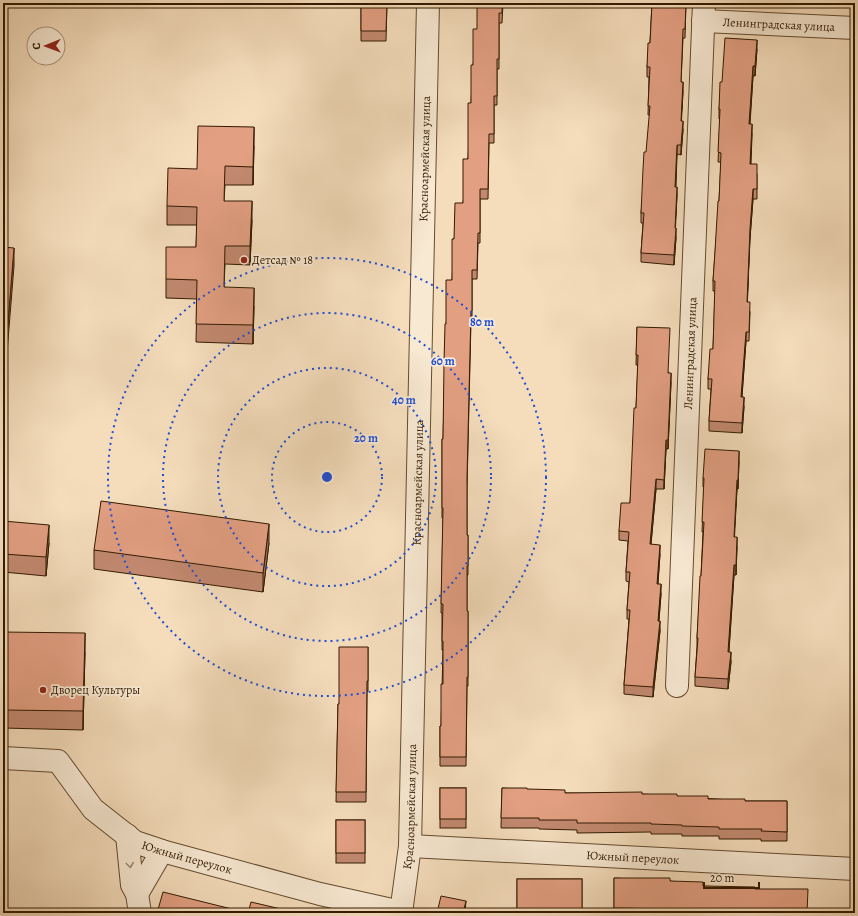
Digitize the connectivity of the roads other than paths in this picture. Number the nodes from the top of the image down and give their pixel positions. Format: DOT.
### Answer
graph roads {
  1 [pos="428,3"];
  2 [pos="704,12"];
  3 [pos="855,28"];
  4 [pos="677,686"];
  5 [pos="3,758"];
  6 [pos="127,835"];
  7 [pos="410,846"];
  8 [pos="162,851"];
  9 [pos="855,869"];
  10 [pos="138,904"];
  11 [pos="401,912"];
  1 -- 7 [label="street, Красноармейская улица"];
  2 -- 3 [label="street, Ленинградская улица"];
  2 -- 4 [label="street, Ленинградская улица"];
  5 -- 6 [label="street, Южный переулок"];
  6 -- 8 [label="street, Южный переулок"];
  6 -- 10 [label="street, one-way"];
  7 -- 9 [label="street, Южный переулок"];
  7 -- 11 [label="street, Красноармейская улица"];
  8 -- 10 [label="street"];
  8 -- 11 [label="street, Южный переулок"];
}
